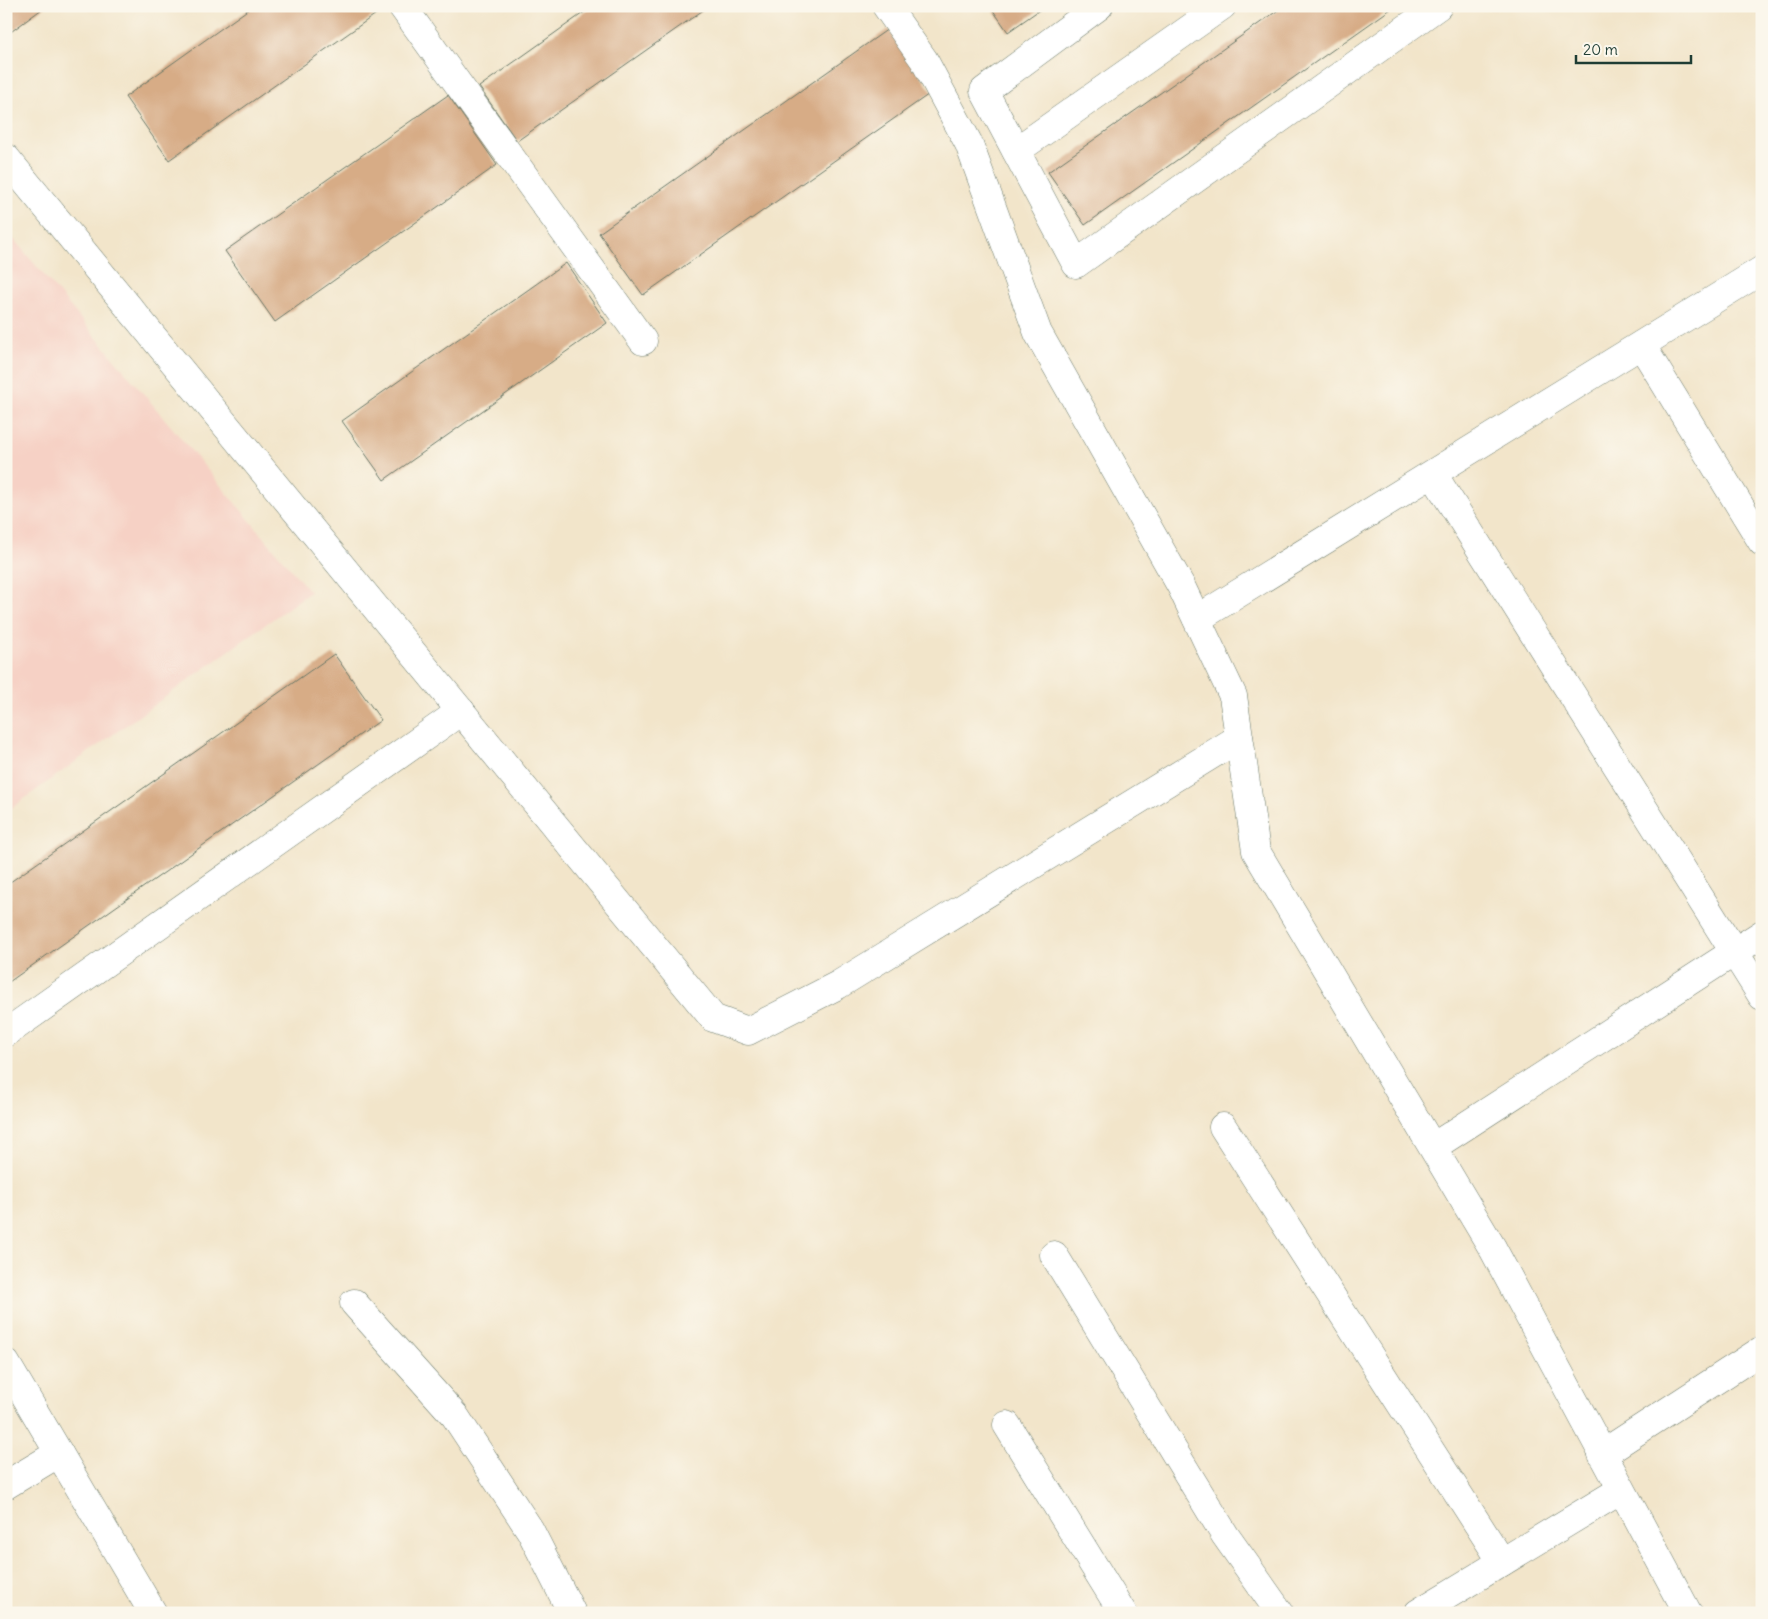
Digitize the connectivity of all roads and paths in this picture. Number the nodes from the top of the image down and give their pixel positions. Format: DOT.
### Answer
graph roads {
  1 [pos="402,6"];
  2 [pos="886,6"];
  3 [pos="1099,6"];
  4 [pos="1222,6"];
  5 [pos="1438,6"];
  6 [pos="1016,152"];
  7 [pos="6,158"];
  8 [pos="1762,270"];
  9 [pos="643,342"];
  10 [pos="1642,346"];
  11 [pos="1433,474"];
  12 [pos="1762,542"];
  13 [pos="1197,619"];
  14 [pos="461,712"];
  15 [pos="1239,738"];
  16 [pos="1762,934"];
  17 [pos="1734,952"];
  18 [pos="1762,996"];
  19 [pos="6,1033"];
  20 [pos="1224,1127"];
  21 [pos="1432,1147"];
  22 [pos="1054,1255"];
  23 [pos="354,1303"];
  24 [pos="1762,1350"];
  25 [pos="6,1363"];
  26 [pos="1007,1425"];
  27 [pos="59,1453"];
  28 [pos="1602,1454"];
  29 [pos="6,1486"];
  30 [pos="1621,1490"];
  31 [pos="1502,1562"];
  32 [pos="571,1612"];
  33 [pos="153,1613"];
  34 [pos="1123,1613"];
  35 [pos="1280,1613"];
  36 [pos="1418,1613"];
  37 [pos="1688,1613"];
  1 -- 9 [label="street"];
  2 -- 13 [label="street"];
  3 -- 6 [label="street"];
  4 -- 6 [label="street"];
  5 -- 6 [label="street"];
  7 -- 14 [label="street"];
  8 -- 10 [label="street"];
  10 -- 11 [label="street"];
  10 -- 12 [label="street"];
  11 -- 13 [label="street"];
  11 -- 17 [label="street"];
  13 -- 15 [label="street"];
  14 -- 15 [label="street"];
  14 -- 19 [label="street"];
  15 -- 21 [label="street"];
  16 -- 17 [label="street"];
  17 -- 18 [label="street"];
  17 -- 21 [label="street"];
  20 -- 31 [label="street"];
  21 -- 28 [label="street"];
  22 -- 35 [label="street"];
  23 -- 32 [label="street"];
  24 -- 28 [label="street"];
  25 -- 27 [label="street"];
  26 -- 34 [label="street"];
  27 -- 29 [label="street"];
  27 -- 33 [label="street"];
  28 -- 30 [label="street"];
  30 -- 31 [label="street"];
  30 -- 37 [label="street"];
  31 -- 36 [label="street"];
}
